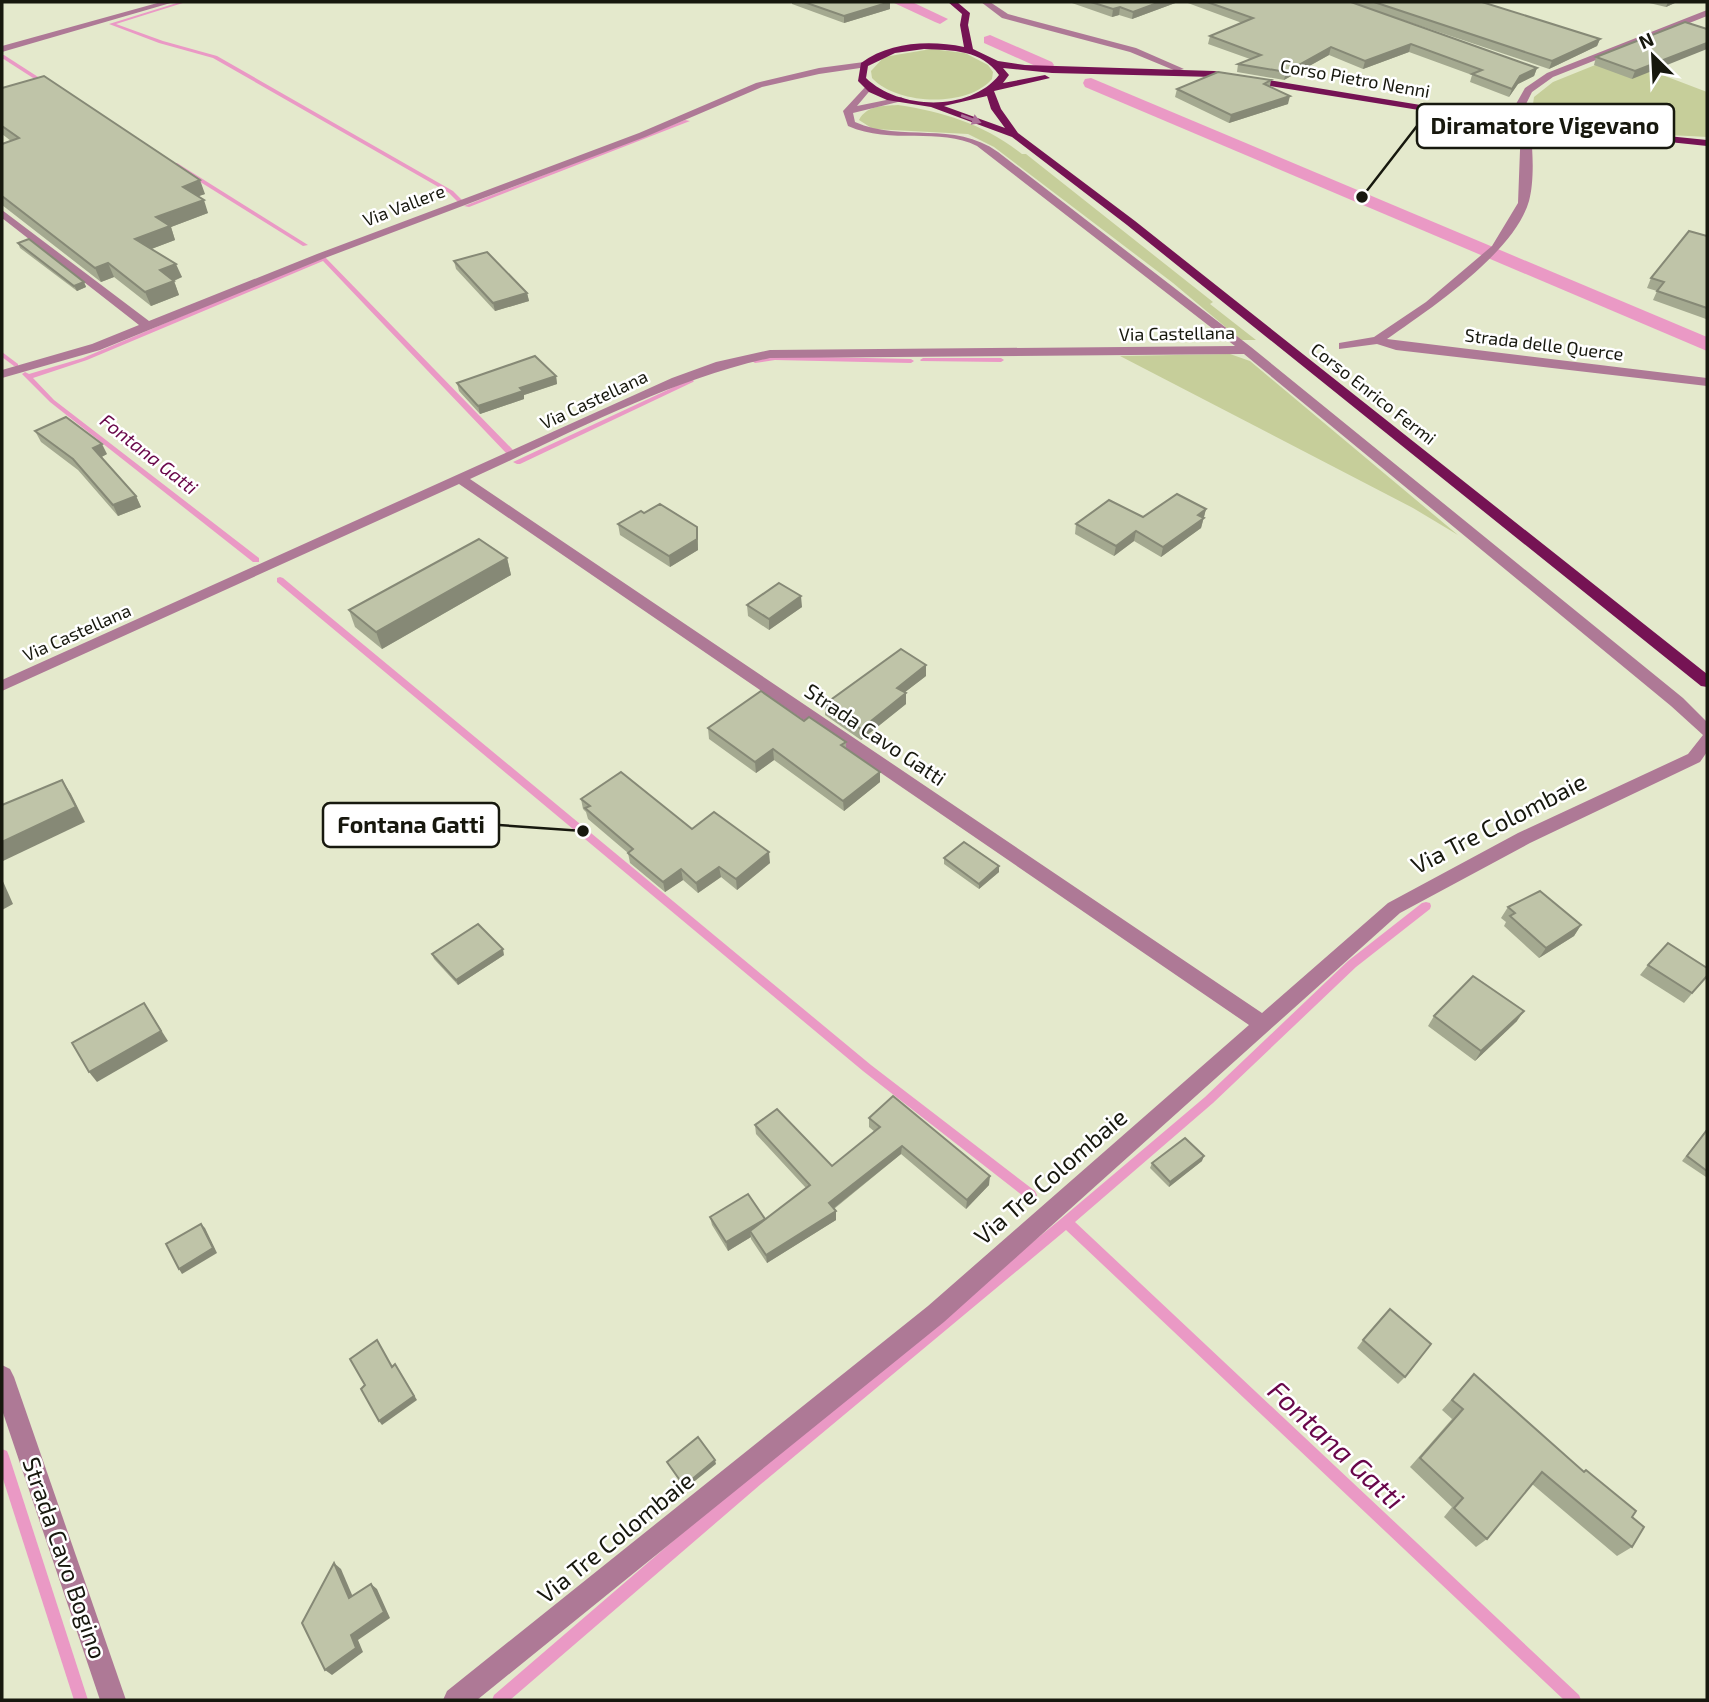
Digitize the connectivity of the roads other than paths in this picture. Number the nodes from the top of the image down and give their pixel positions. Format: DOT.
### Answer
graph roads {
  1 [pos="170,2"];
  2 [pos="952,2"];
  3 [pos="985,2"];
  4 [pos="1707,13"];
  5 [pos="964,25"];
  6 [pos="954,30"];
  7 [pos="944,36"];
  8 [pos="924,46"];
  9 [pos="1115,47"];
  10 [pos="2,49"];
  11 [pos="969,51"];
  12 [pos="998,64"];
  13 [pos="864,65"];
  14 [pos="1179,69"];
  15 [pos="1119,70"];
  16 [pos="819,71"];
  17 [pos="1537,71"];
  18 [pos="1079,72"];
  19 [pos="1550,75"];
  20 [pos="865,83"];
  21 [pos="995,89"];
  22 [pos="901,100"];
  23 [pos="926,103"];
  24 [pos="848,111"];
  25 [pos="1526,124"];
  26 [pos="1015,135"];
  27 [pos="1707,143"];
  28 [pos="2,213"];
  29 [pos="148,326"];
  30 [pos="1378,340"];
  31 [pos="1343,346"];
  32 [pos="1247,350"];
  33 [pos="2,374"];
  34 [pos="1707,382"];
  35 [pos="462,480"];
  36 [pos="1707,682"];
  37 [pos="2,686"];
  38 [pos="1707,731"];
  39 [pos="1707,740"];
  40 [pos="1264,1024"];
  41 [pos="2,1377"];
  42 [pos="113,1700"];
  43 [pos="456,1700"];
  1 -- 10 [label="street"];
  2 -- 5 [label="main road"];
  3 -- 9 [label="street"];
  4 -- 19 [label="street"];
  5 -- 6 [label="main road"];
  5 -- 11 [label="main road"];
  7 -- 8 [label="main road"];
  8 -- 11 [label="main road, Corso Pietro Nenni"];
  8 -- 13 [label="main road"];
  9 -- 14 [label="street"];
  9 -- 15 [label="street"];
  11 -- 12 [label="main road, Corso Pietro Nenni"];
  12 -- 18 [label="main road, Corso Pietro Nenni"];
  12 -- 21 [label="main road"];
  13 -- 16 [label="street, Via Vallere"];
  13 -- 20 [label="main road"];
  14 -- 15 [label="main road, Corso Pietro Nenni"];
  14 -- 25 [label="main road, Corso Pietro Nenni"];
  15 -- 18 [label="main road, Corso Pietro Nenni"];
  16 -- 20 [label="street, Via Vallere"];
  16 -- 29 [label="street, Via Vallere"];
  17 -- 19 [label="street"];
  18 -- 21 [label="main road, Corso Pietro Nenni"];
  19 -- 25 [label="street"];
  20 -- 22 [label="main road"];
  20 -- 24 [label="street"];
  21 -- 23 [label="main road, Corso Pietro Nenni"];
  21 -- 26 [label="main road, Corso Enrico Fermi"];
  22 -- 23 [label="main road"];
  22 -- 24 [label="street"];
  23 -- 26 [label="main road, Corso Enrico Fermi, one-way"];
  24 -- 32 [label="street"];
  25 -- 27 [label="main road, Corso Pietro Nenni"];
  25 -- 30 [label="street"];
  26 -- 36 [label="main road, Corso Enrico Fermi"];
  28 -- 29 [label="street"];
  29 -- 33 [label="street, Via Vallere"];
  30 -- 31 [label="street"];
  30 -- 34 [label="street, Strada delle Querce"];
  32 -- 35 [label="street, Via Castellana"];
  32 -- 38 [label="street"];
  35 -- 37 [label="street, Via Castellana"];
  35 -- 40 [label="street, Strada Cavo Gatti"];
  39 -- 40 [label="street, Via Tre Colombaie"];
  40 -- 43 [label="street, Via Tre Colombaie"];
  41 -- 42 [label="street, Strada Cavo Bogino"];
}
